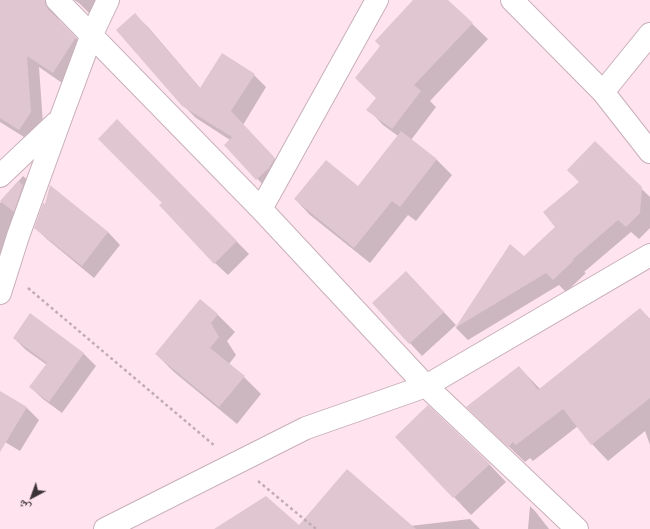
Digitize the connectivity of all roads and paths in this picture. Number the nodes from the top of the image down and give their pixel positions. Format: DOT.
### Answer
graph roads {
  1 [pos="57,0"];
  2 [pos="108,0"];
  3 [pos="377,0"];
  4 [pos="512,0"];
  5 [pos="92,34"];
  6 [pos="650,34"];
  7 [pos="603,92"];
  8 [pos="60,120"];
  9 [pos="650,152"];
  10 [pos="0,176"];
  11 [pos="261,209"];
  12 [pos="650,255"];
  13 [pos="7,270"];
  14 [pos="0,293"];
  15 [pos="426,386"];
  16 [pos="236,463"];
  17 [pos="106,529"];
  18 [pos="316,529"];
  19 [pos="577,529"];
  1 -- 5 [label="street"];
  2 -- 5 [label="street"];
  3 -- 11 [label="street"];
  4 -- 7 [label="street"];
  5 -- 8 [label="street"];
  5 -- 11 [label="street"];
  6 -- 7 [label="street"];
  7 -- 9 [label="street"];
  8 -- 10 [label="street"];
  8 -- 13 [label="street"];
  11 -- 15 [label="street"];
  12 -- 15 [label="street"];
  13 -- 14 [label="street"];
  13 -- 16 [label="path"];
  15 -- 16 [label="street"];
  15 -- 19 [label="street"];
  16 -- 17 [label="street"];
  16 -- 18 [label="path"];
}
